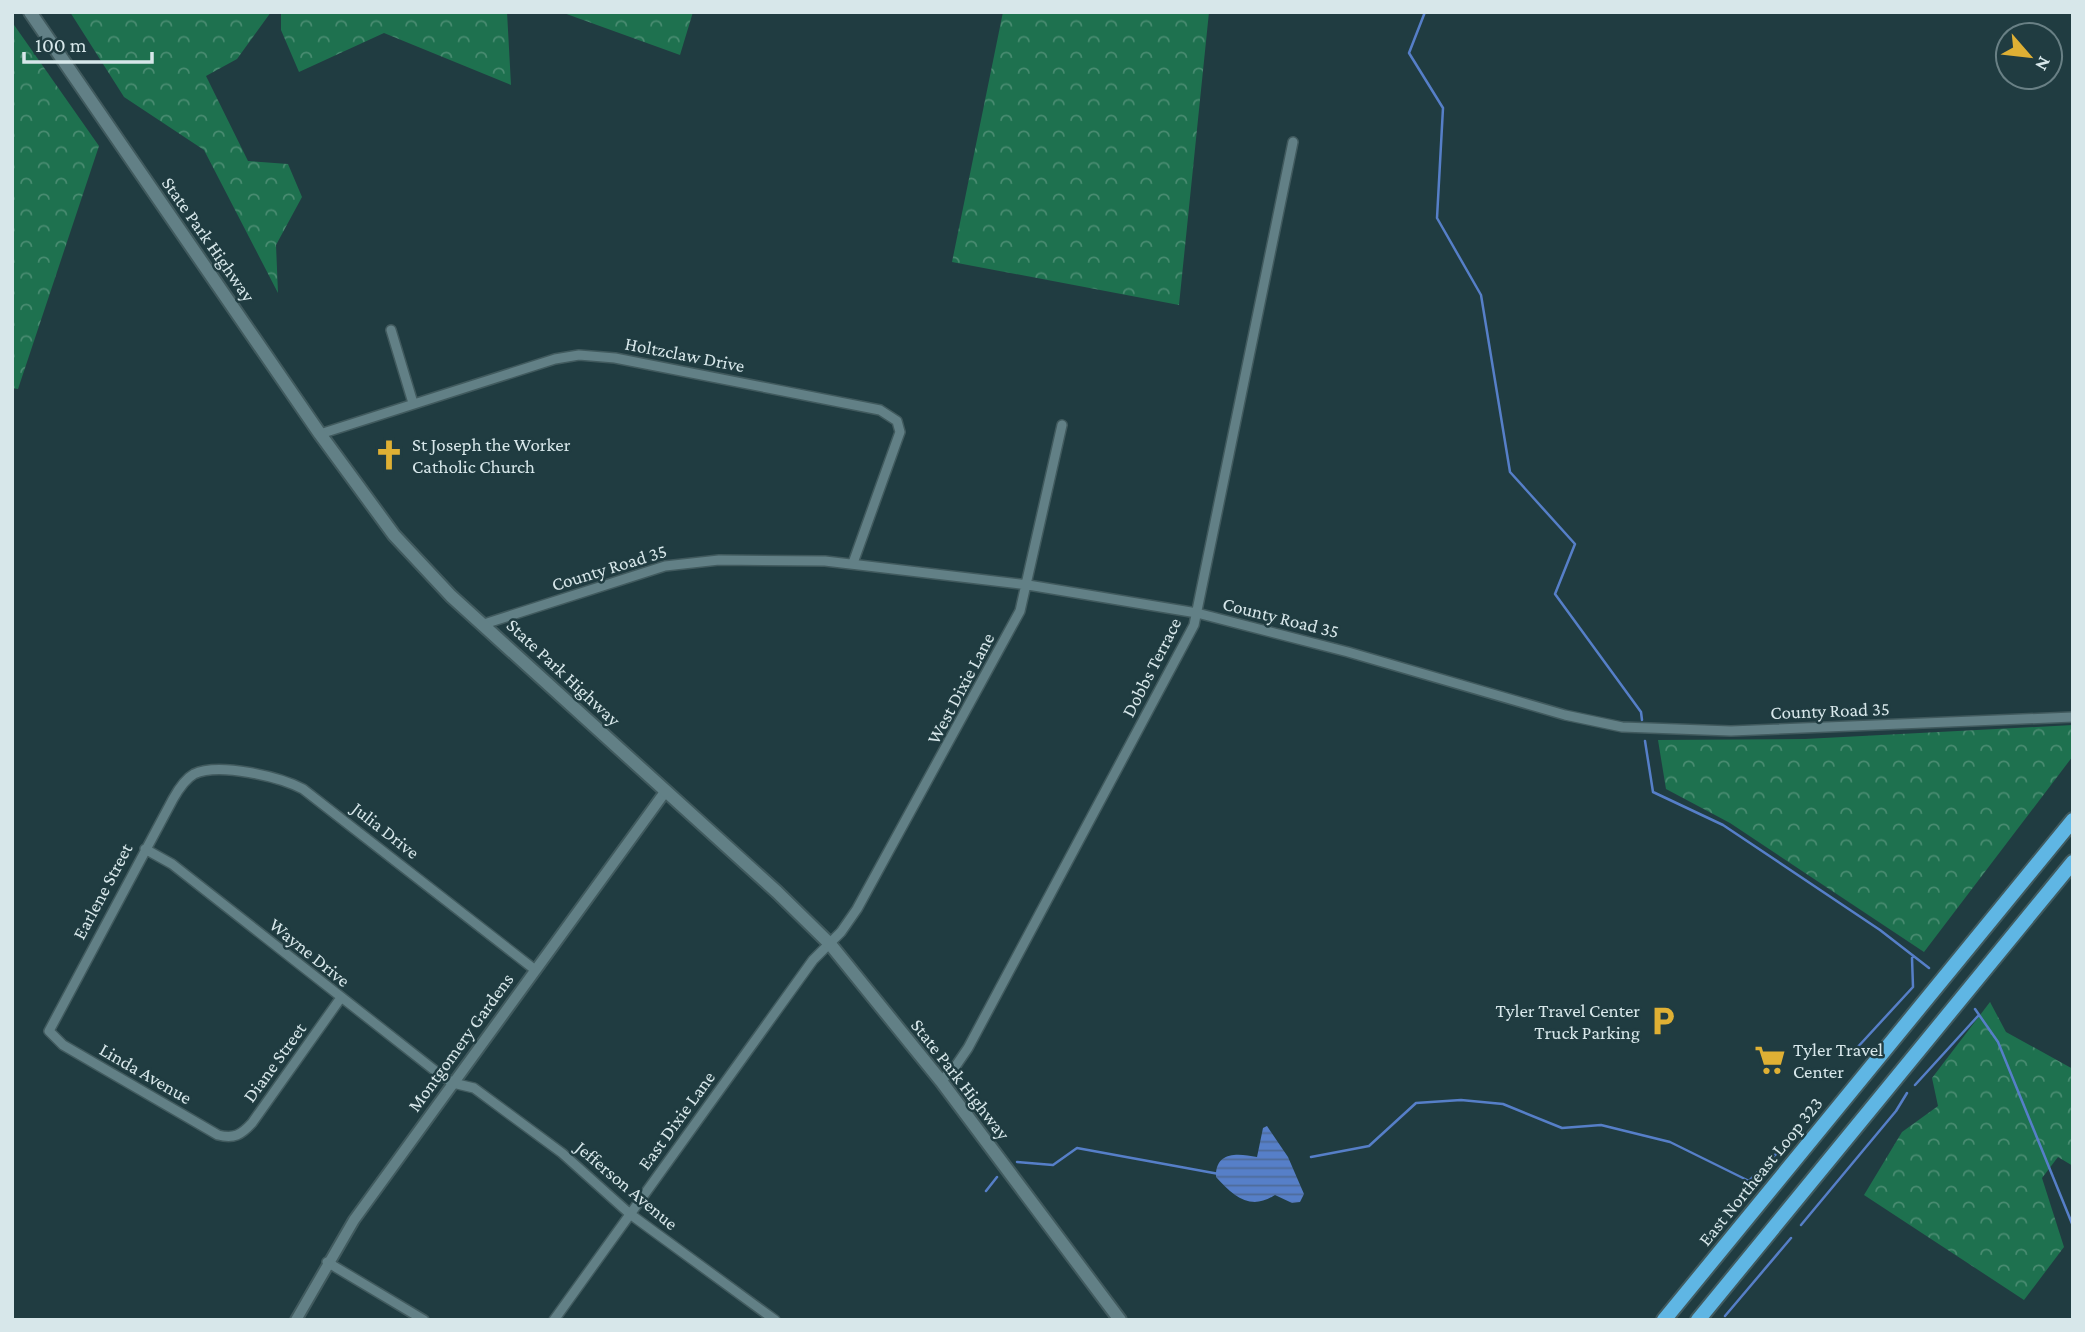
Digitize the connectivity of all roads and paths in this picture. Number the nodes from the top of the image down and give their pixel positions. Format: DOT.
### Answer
graph roads {
  1 [pos="30,12"];
  2 [pos="1293,142"];
  3 [pos="391,330"];
  4 [pos="413,403"];
  5 [pos="1062,425"];
  6 [pos="320,434"];
  7 [pos="853,564"];
  8 [pos="1028,585"];
  9 [pos="1197,613"];
  10 [pos="484,624"];
  11 [pos="2073,717"];
  12 [pos="194,774"];
  13 [pos="665,792"];
  14 [pos="2073,820"];
  15 [pos="145,849"];
  16 [pos="2073,862"];
  17 [pos="830,944"];
  18 [pos="534,969"];
  19 [pos="340,999"];
  20 [pos="49,1031"];
  21 [pos="940,1081"];
  22 [pos="453,1083"];
  23 [pos="230,1138"];
  24 [pos="1801,1151"];
  25 [pos="1821,1168"];
  26 [pos="630,1214"];
  27 [pos="327,1262"];
  28 [pos="1676,1305"];
  29 [pos="296,1320"];
  30 [pos="424,1320"];
  31 [pos="554,1320"];
  32 [pos="775,1320"];
  33 [pos="1119,1320"];
  34 [pos="1664,1320"];
  35 [pos="1696,1320"];
  1 -- 6 [label="main road, State Park Highway"];
  2 -- 9 [label="street, Dobbs Terrace"];
  3 -- 4 [label="street"];
  4 -- 6 [label="street, Holtzclaw Drive"];
  4 -- 7 [label="street, Holtzclaw Drive"];
  5 -- 8 [label="street, West Dixie Lane"];
  6 -- 10 [label="main road, State Park Highway"];
  7 -- 8 [label="street, County Road 35"];
  7 -- 10 [label="street, County Road 35"];
  8 -- 9 [label="street, County Road 35"];
  8 -- 17 [label="street, West Dixie Lane"];
  9 -- 11 [label="street, County Road 35"];
  9 -- 21 [label="street, Dobbs Terrace"];
  10 -- 13 [label="main road, State Park Highway"];
  12 -- 15 [label="street, Earlene Street"];
  12 -- 18 [label="street, Julia Drive"];
  13 -- 17 [label="main road, State Park Highway"];
  13 -- 18 [label="street, Montgomery Gardens"];
  14 -- 24 [label="highway, East Northeast Loop 323"];
  15 -- 19 [label="street, Wayne Drive"];
  15 -- 20 [label="street, Earlene Street"];
  16 -- 25 [label="highway"];
  17 -- 21 [label="main road, State Park Highway"];
  17 -- 26 [label="street, East Dixie Lane"];
  18 -- 22 [label="street, Montgomery Gardens"];
  19 -- 22 [label="street, Wayne Drive"];
  19 -- 23 [label="street, Diane Street"];
  20 -- 23 [label="street, Linda Avenue"];
  21 -- 33 [label="main road, State Park Highway"];
  22 -- 26 [label="street, Jefferson Avenue"];
  22 -- 27 [label="street, Montgomery Gardens"];
  24 -- 25 [label="highway"];
  24 -- 28 [label="highway, East Northeast Loop 323"];
  25 -- 35 [label="highway"];
  26 -- 31 [label="street, East Dixie Lane"];
  26 -- 32 [label="street, Jefferson Avenue"];
  27 -- 29 [label="street, Montgomery Gardens"];
  27 -- 30 [label="street"];
  28 -- 34 [label="highway, East Northeast Loop 323"];
  28 -- 35 [label="highway"];
}
